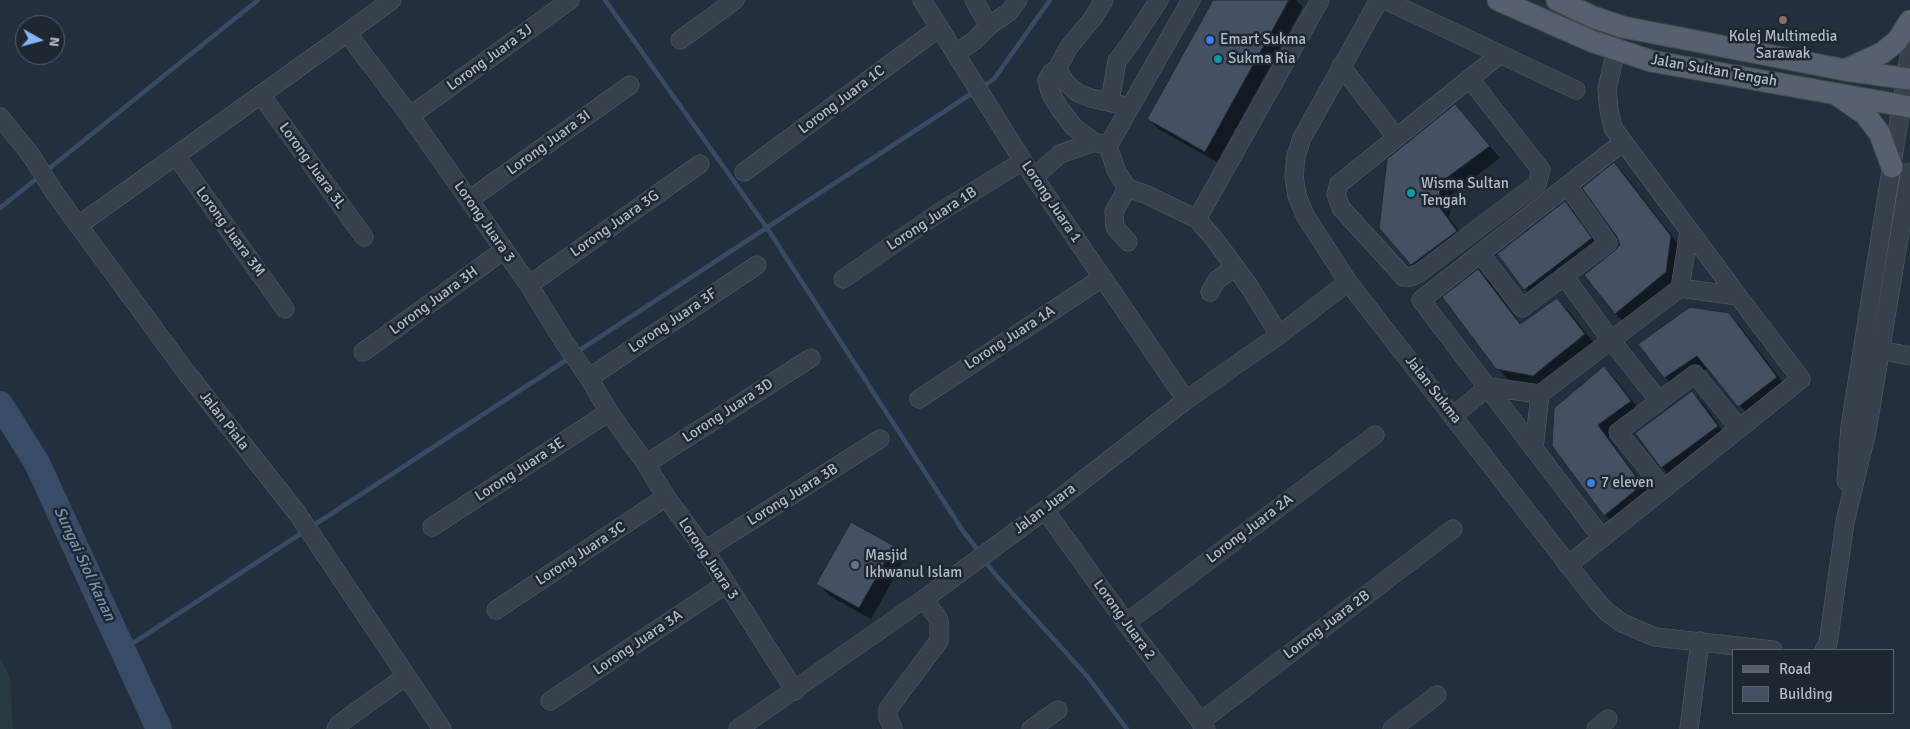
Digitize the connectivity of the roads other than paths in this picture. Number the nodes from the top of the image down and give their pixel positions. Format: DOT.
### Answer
graph roads {
  1 [pos="392,0"];
  2 [pos="570,0"];
  3 [pos="735,0"];
  4 [pos="922,0"];
  5 [pos="974,0"];
  6 [pos="1018,0"];
  7 [pos="1104,0"];
  8 [pos="1159,0"];
  9 [pos="1191,0"];
  10 [pos="1320,0"];
  11 [pos="1379,0"];
  12 [pos="1385,0"];
  13 [pos="1498,0"];
  14 [pos="1557,0"];
  15 [pos="1910,21"];
  16 [pos="989,26"];
  17 [pos="939,28"];
  18 [pos="347,33"];
  19 [pos="680,40"];
  20 [pos="1616,50"];
  21 [pos="1910,51"];
  22 [pos="956,53"];
  23 [pos="1499,54"];
  24 [pos="1341,66"];
  25 [pos="1057,69"];
  26 [pos="1845,70"];
  27 [pos="1908,78"];
  28 [pos="1470,79"];
  29 [pos="630,85"];
  30 [pos="1576,90"];
  31 [pos="1833,92"];
  32 [pos="261,95"];
  33 [pos="1110,101"];
  34 [pos="1906,106"];
  35 [pos="1129,108"];
  36 [pos="410,116"];
  37 [pos="0,117"];
  38 [pos="1066,117"];
  39 [pos="1396,137"];
  40 [pos="1623,142"];
  41 [pos="1101,144"];
  42 [pos="1060,154"];
  43 [pos="176,156"];
  44 [pos="1023,161"];
  45 [pos="700,164"];
  46 [pos="1901,169"];
  47 [pos="744,172"];
  48 [pos="1034,177"];
  49 [pos="1567,185"];
  50 [pos="1126,188"];
  51 [pos="469,200"];
  52 [pos="1197,219"];
  53 [pos="79,225"];
  54 [pos="1689,231"];
  55 [pos="364,237"];
  56 [pos="1128,242"];
  57 [pos="504,250"];
  58 [pos="1480,253"];
  59 [pos="757,265"];
  60 [pos="1235,267"];
  61 [pos="1564,276"];
  62 [pos="1102,278"];
  63 [pos="843,279"];
  64 [pos="1348,282"];
  65 [pos="529,285"];
  66 [pos="1680,288"];
  67 [pos="1210,292"];
  68 [pos="1738,296"];
  69 [pos="285,309"];
  70 [pos="1279,335"];
  71 [pos="1611,340"];
  72 [pos="1872,349"];
  73 [pos="364,352"];
  74 [pos="1910,356"];
  75 [pos="811,358"];
  76 [pos="585,371"];
  77 [pos="1488,387"];
  78 [pos="1540,394"];
  79 [pos="919,399"];
  80 [pos="1186,400"];
  81 [pos="1659,401"];
  82 [pos="609,412"];
  83 [pos="1453,416"];
  84 [pos="1739,428"];
  85 [pos="1375,435"];
  86 [pos="880,439"];
  87 [pos="1534,449"];
  88 [pos="646,464"];
  89 [pos="1664,489"];
  90 [pos="666,498"];
  91 [pos="1044,510"];
  92 [pos="432,527"];
  93 [pos="1453,529"];
  94 [pos="1602,538"];
  95 [pos="705,550"];
  96 [pos="1568,565"];
  97 [pos="726,584"];
  98 [pos="924,599"];
  99 [pos="496,610"];
  100 [pos="1126,623"];
  101 [pos="1700,641"];
  102 [pos="1765,649"];
  103 [pos="1825,649"];
  104 [pos="406,676"];
  105 [pos="795,691"];
  106 [pos="1437,695"];
  107 [pos="550,701"];
  108 [pos="1058,710"];
  109 [pos="1203,725"];
  110 [pos="336,729"];
  111 [pos="442,729"];
  112 [pos="738,729"];
  113 [pos="893,729"];
  114 [pos="1031,729"];
  115 [pos="1392,729"];
  116 [pos="1689,729"];
  1 -- 18 [label="street"];
  2 -- 36 [label="street, Lorong Juara 3J"];
  3 -- 19 [label="street"];
  4 -- 17 [label="street, Lorong Juara 1"];
  5 -- 16 [label="street"];
  6 -- 16 [label="street"];
  7 -- 25 [label="street"];
  8 -- 33 [label="street"];
  9 -- 35 [label="street"];
  10 -- 52 [label="street"];
  11 -- 24 [label="street, Jalan Sukma"];
  12 -- 23 [label="street"];
  13 -- 20 [label="main road, Jalan Sultan Tengah"];
  14 -- 26 [label="main road, Jalan Sultan Tengah"];
  15 -- 26 [label="main road"];
  16 -- 22 [label="street"];
  17 -- 22 [label="street, Lorong Juara 1"];
  17 -- 47 [label="street, Lorong Juara 1C"];
  18 -- 32 [label="street"];
  18 -- 36 [label="street, Lorong Juara 3"];
  20 -- 31 [label="main road, Jalan Sultan Tengah"];
  20 -- 40 [label="street"];
  21 -- 27 [label="street"];
  22 -- 44 [label="street, Lorong Juara 1"];
  23 -- 28 [label="street"];
  23 -- 30 [label="street"];
  24 -- 39 [label="street"];
  24 -- 64 [label="street, Jalan Sukma"];
  25 -- 33 [label="street"];
  25 -- 38 [label="street"];
  26 -- 27 [label="main road, Jalan Sultan Tengah"];
  27 -- 34 [label="street"];
  28 -- 39 [label="street"];
  28 -- 39 [label="street"];
  29 -- 51 [label="street, Lorong Juara 3I"];
  31 -- 34 [label="main road, Jalan Sultan Tengah"];
  31 -- 46 [label="main road"];
  32 -- 43 [label="street"];
  32 -- 55 [label="street, Lorong Juara 3L"];
  33 -- 35 [label="street"];
  34 -- 46 [label="street"];
  35 -- 41 [label="street"];
  36 -- 51 [label="street, Lorong Juara 3"];
  37 -- 53 [label="street, Jalan Piala"];
  38 -- 41 [label="street"];
  38 -- 42 [label="street"];
  40 -- 49 [label="street"];
  40 -- 54 [label="street"];
  41 -- 42 [label="street"];
  41 -- 50 [label="street"];
  42 -- 48 [label="street"];
  43 -- 53 [label="street"];
  43 -- 69 [label="street, Lorong Juara 3M"];
  44 -- 48 [label="street, Lorong Juara 1"];
  44 -- 63 [label="street, Lorong Juara 1B"];
  45 -- 65 [label="street, Lorong Juara 3G"];
  46 -- 72 [label="street"];
  48 -- 62 [label="street, Lorong Juara 1"];
  49 -- 58 [label="street"];
  49 -- 61 [label="street"];
  50 -- 52 [label="street"];
  50 -- 56 [label="street"];
  51 -- 57 [label="street, Lorong Juara 3"];
  52 -- 60 [label="street"];
  53 -- 104 [label="street, Jalan Piala"];
  54 -- 66 [label="street"];
  54 -- 68 [label="street"];
  57 -- 65 [label="street, Lorong Juara 3"];
  57 -- 73 [label="street, Lorong Juara 3H"];
  58 -- 61 [label="street"];
  58 -- 77 [label="street"];
  59 -- 76 [label="street, Lorong Juara 3F"];
  60 -- 67 [label="street"];
  60 -- 70 [label="street"];
  61 -- 71 [label="street"];
  62 -- 79 [label="street, Lorong Juara 1A"];
  62 -- 80 [label="street, Lorong Juara 1"];
  64 -- 70 [label="street, Jalan Juara"];
  64 -- 83 [label="street, Jalan Sukma"];
  65 -- 76 [label="street, Lorong Juara 3"];
  66 -- 68 [label="street"];
  66 -- 71 [label="street"];
  68 -- 84 [label="street"];
  70 -- 80 [label="street, Jalan Juara"];
  71 -- 78 [label="street"];
  71 -- 81 [label="street"];
  72 -- 74 [label="street"];
  72 -- 103 [label="street"];
  75 -- 88 [label="street, Lorong Juara 3D"];
  76 -- 82 [label="street, Lorong Juara 3"];
  77 -- 78 [label="street"];
  77 -- 83 [label="street"];
  77 -- 87 [label="street"];
  78 -- 87 [label="street"];
  80 -- 91 [label="street, Jalan Juara"];
  81 -- 84 [label="street"];
  81 -- 89 [label="street"];
  82 -- 88 [label="street, Lorong Juara 3"];
  82 -- 92 [label="street, Lorong Juara 3E"];
  83 -- 96 [label="street, Jalan Sukma"];
  84 -- 89 [label="street"];
  85 -- 100 [label="street, Lorong Juara 2A"];
  86 -- 95 [label="street, Lorong Juara 3B"];
  87 -- 94 [label="street"];
  88 -- 90 [label="street, Lorong Juara 3"];
  89 -- 94 [label="street"];
  90 -- 95 [label="street, Lorong Juara 3"];
  90 -- 99 [label="street, Lorong Juara 3C"];
  91 -- 98 [label="street, Jalan Juara"];
  91 -- 100 [label="street, Lorong Juara 2"];
  93 -- 109 [label="street, Lorong Juara 2B"];
  94 -- 96 [label="street"];
  95 -- 97 [label="street, Lorong Juara 3"];
  96 -- 101 [label="street, Jalan Sukma"];
  97 -- 105 [label="street, Lorong Juara 3"];
  97 -- 107 [label="street, Lorong Juara 3A"];
  98 -- 105 [label="street, Jalan Juara"];
  98 -- 113 [label="street"];
  100 -- 109 [label="street, Lorong Juara 2"];
  101 -- 102 [label="street, Jalan Sukma"];
  101 -- 116 [label="street"];
  104 -- 110 [label="street"];
  104 -- 111 [label="street, Jalan Piala"];
  105 -- 112 [label="street, Jalan Juara"];
  106 -- 115 [label="street"];
  108 -- 114 [label="street"];
}
